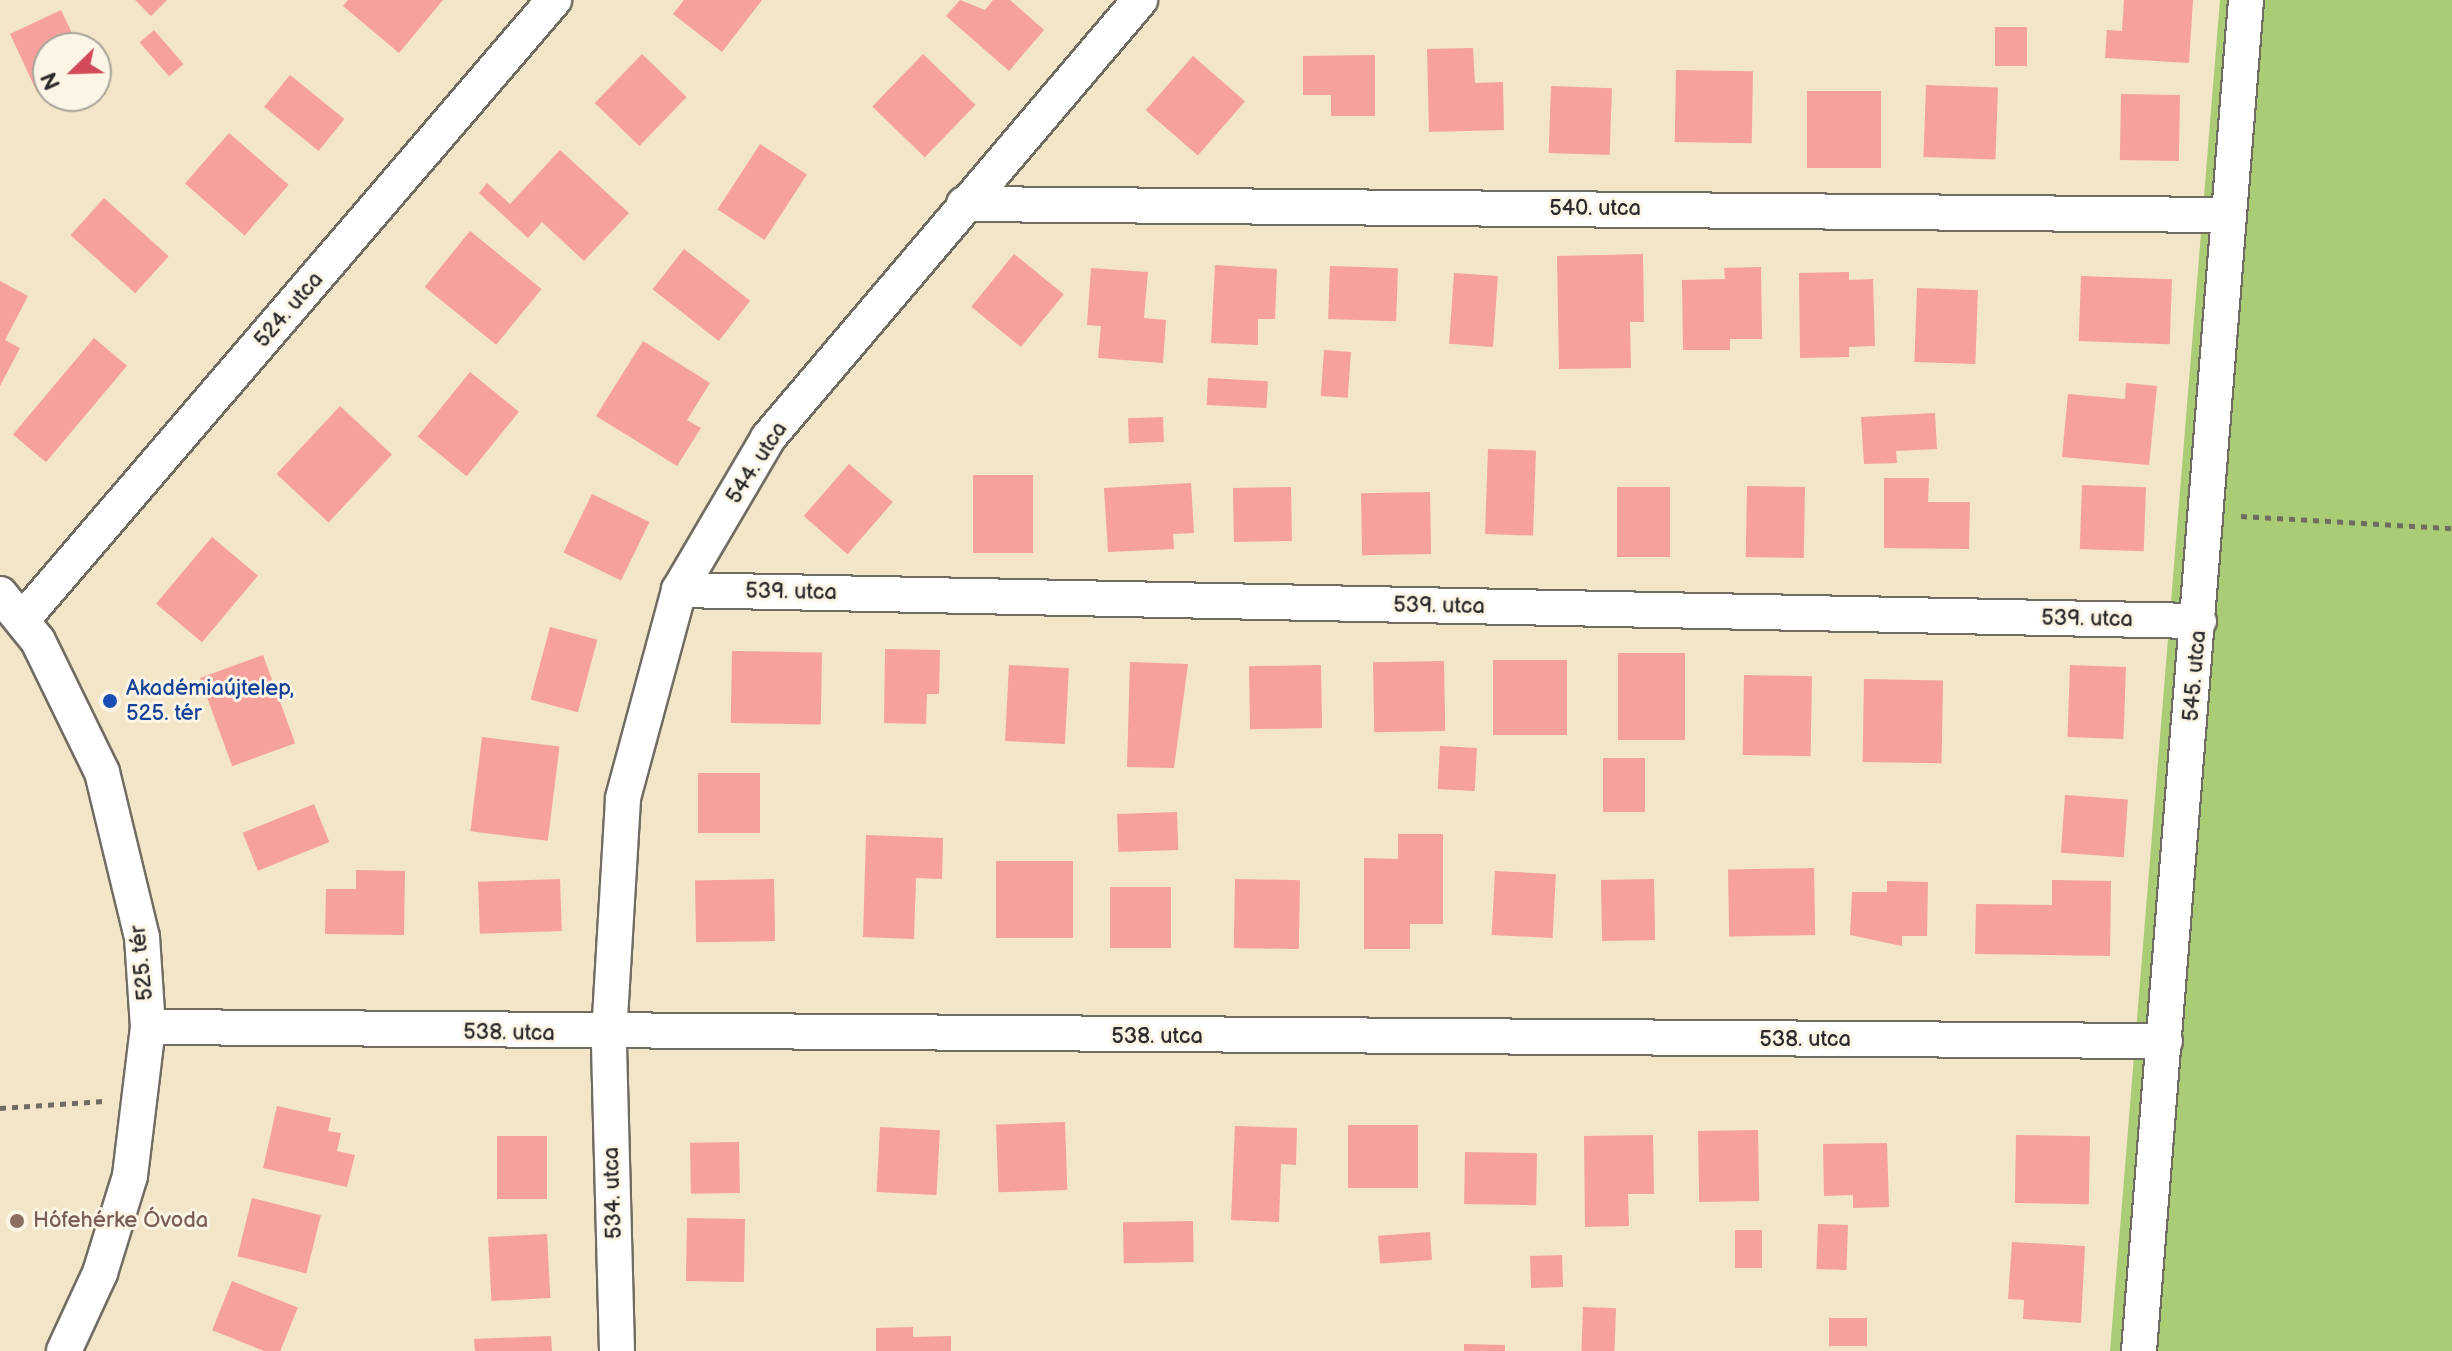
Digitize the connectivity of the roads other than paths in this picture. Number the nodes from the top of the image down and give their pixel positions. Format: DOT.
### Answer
graph roads {
  1 [pos="554,0"];
  2 [pos="1140,0"];
  3 [pos="2246,0"];
  4 [pos="964,204"];
  5 [pos="2225,215"];
  6 [pos="679,590"];
  7 [pos="0,594"];
  8 [pos="23,619"];
  9 [pos="2199,621"];
  10 [pos="148,1027"];
  11 [pos="609,1035"];
  12 [pos="2165,1041"];
  13 [pos="64,1351"];
  14 [pos="617,1351"];
  15 [pos="2139,1351"];
  1 -- 8 [label="street, 524. utca"];
  2 -- 4 [label="street, 544. utca"];
  3 -- 5 [label="street, 545. utca"];
  4 -- 5 [label="street, 540. utca"];
  4 -- 6 [label="street, 544. utca"];
  5 -- 9 [label="street, 545. utca"];
  6 -- 9 [label="street, 539. utca"];
  6 -- 11 [label="street, 544. utca"];
  7 -- 8 [label="street, 525. tér"];
  8 -- 10 [label="street, 525. tér"];
  9 -- 12 [label="street, 545. utca"];
  10 -- 11 [label="street, 538. utca"];
  10 -- 13 [label="street, 525. tér"];
  11 -- 12 [label="street, 538. utca"];
  11 -- 14 [label="street, 534. utca"];
  12 -- 15 [label="street, 545. utca"];
}
